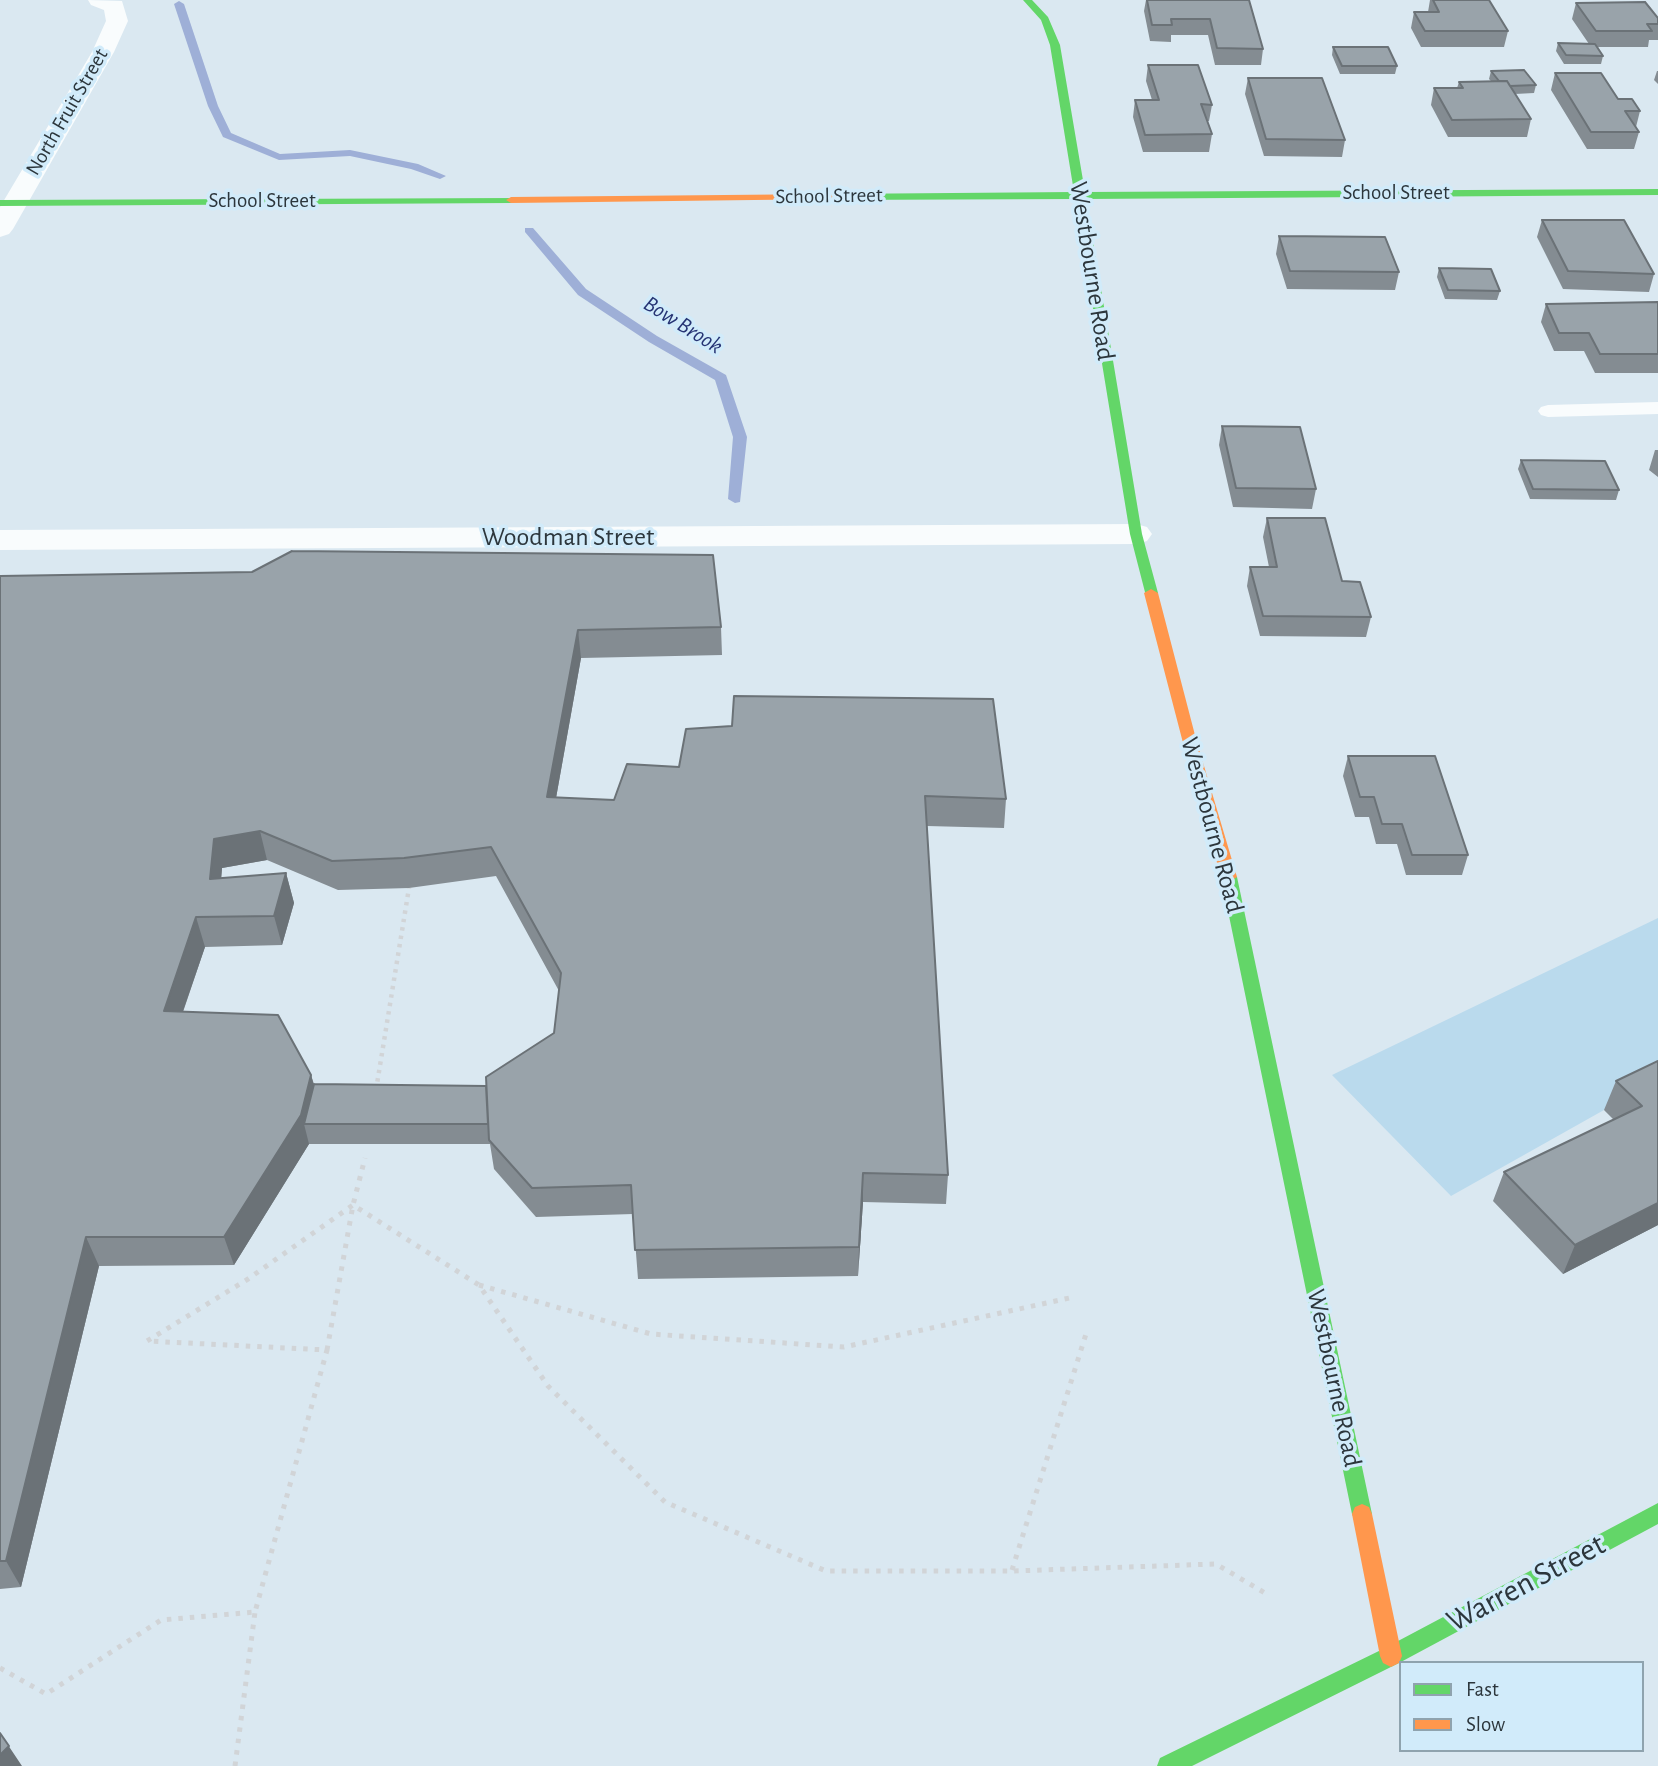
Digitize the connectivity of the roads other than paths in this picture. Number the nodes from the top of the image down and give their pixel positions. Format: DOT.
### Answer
graph roads {
  1 [pos="99,0"];
  2 [pos="1027,0"];
  3 [pos="1658,192"];
  4 [pos="1079,196"];
  5 [pos="8,203"];
  6 [pos="0,229"];
  7 [pos="1658,408"];
  8 [pos="1548,411"];
  9 [pos="1136,534"];
  10 [pos="0,540"];
  11 [pos="1658,1513"];
  12 [pos="1391,1656"];
  13 [pos="1168,1766"];
  1 -- 5 [label="street, North Fruit Street"];
  2 -- 4 [label="street, Westbourne Road"];
  3 -- 4 [label="street, School Street"];
  4 -- 5 [label="street, School Street"];
  4 -- 9 [label="street, Westbourne Road"];
  5 -- 6 [label="street, North Fruit Street"];
  7 -- 8 [label="lane"];
  9 -- 10 [label="street, Woodman Street"];
  9 -- 12 [label="street, Westbourne Road"];
  11 -- 12 [label="street, Warren Street"];
  12 -- 13 [label="street, Warren Street"];
}
